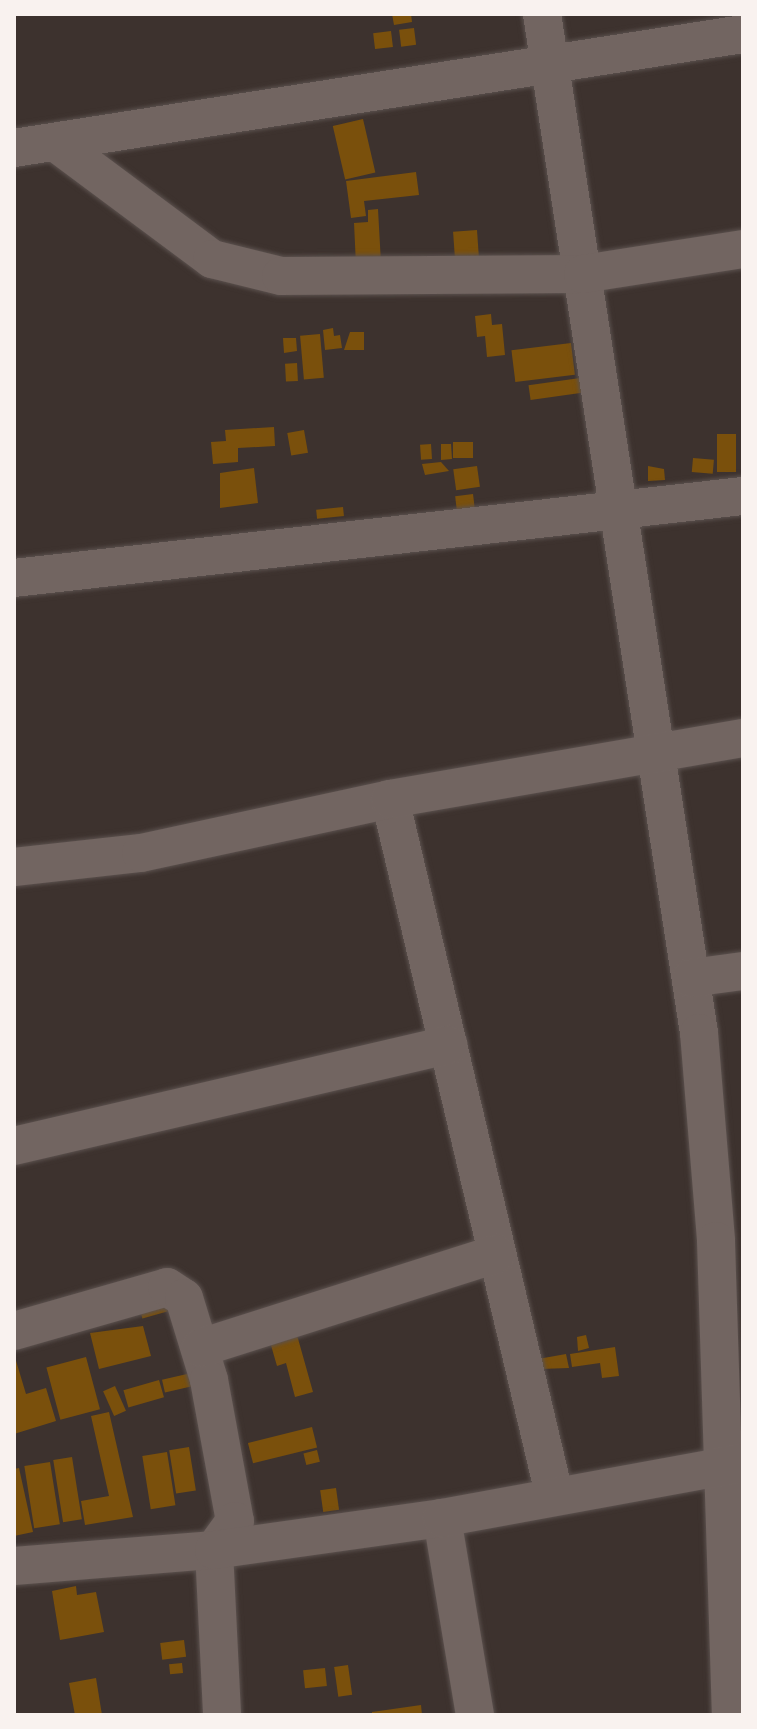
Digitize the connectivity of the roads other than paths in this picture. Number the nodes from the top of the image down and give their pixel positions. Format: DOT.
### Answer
graph roads {
  1 [pos="542,14"];
  2 [pos="743,34"];
  3 [pos="550,64"];
  4 [pos="55,142"];
  5 [pos="14,148"];
  6 [pos="743,249"];
  7 [pos="583,274"];
  8 [pos="743,496"];
  9 [pos="620,513"];
  10 [pos="14,578"];
  11 [pos="743,738"];
  12 [pos="658,749"];
  13 [pos="390,799"];
  14 [pos="14,867"];
  15 [pos="743,971"];
  16 [pos="691,978"];
  17 [pos="448,1045"];
  18 [pos="14,1146"];
  19 [pos="728,1210"];
  20 [pos="496,1254"];
  21 [pos="14,1331"];
  22 [pos="200,1348"];
  23 [pos="733,1464"];
  24 [pos="554,1494"];
  25 [pos="442,1518"];
  26 [pos="214,1550"];
  27 [pos="14,1566"];
  28 [pos="735,1700"];
  29 [pos="222,1715"];
  30 [pos="475,1715"];
  1 -- 3 [label="street"];
  2 -- 3 [label="street"];
  3 -- 4 [label="street"];
  3 -- 7 [label="street"];
  4 -- 5 [label="street"];
  4 -- 7 [label="street"];
  6 -- 7 [label="street"];
  7 -- 9 [label="street"];
  8 -- 9 [label="street"];
  9 -- 10 [label="street"];
  9 -- 12 [label="street"];
  11 -- 12 [label="street"];
  12 -- 13 [label="street"];
  12 -- 16 [label="street"];
  13 -- 14 [label="street"];
  13 -- 17 [label="street"];
  15 -- 16 [label="street"];
  16 -- 19 [label="street"];
  17 -- 18 [label="street"];
  17 -- 20 [label="street"];
  19 -- 23 [label="street"];
  20 -- 22 [label="street"];
  20 -- 24 [label="street"];
  21 -- 22 [label="street"];
  22 -- 26 [label="street"];
  23 -- 24 [label="street"];
  23 -- 28 [label="street"];
  24 -- 25 [label="street"];
  25 -- 26 [label="street"];
  25 -- 30 [label="street"];
  26 -- 27 [label="street"];
  26 -- 29 [label="street"];
}
